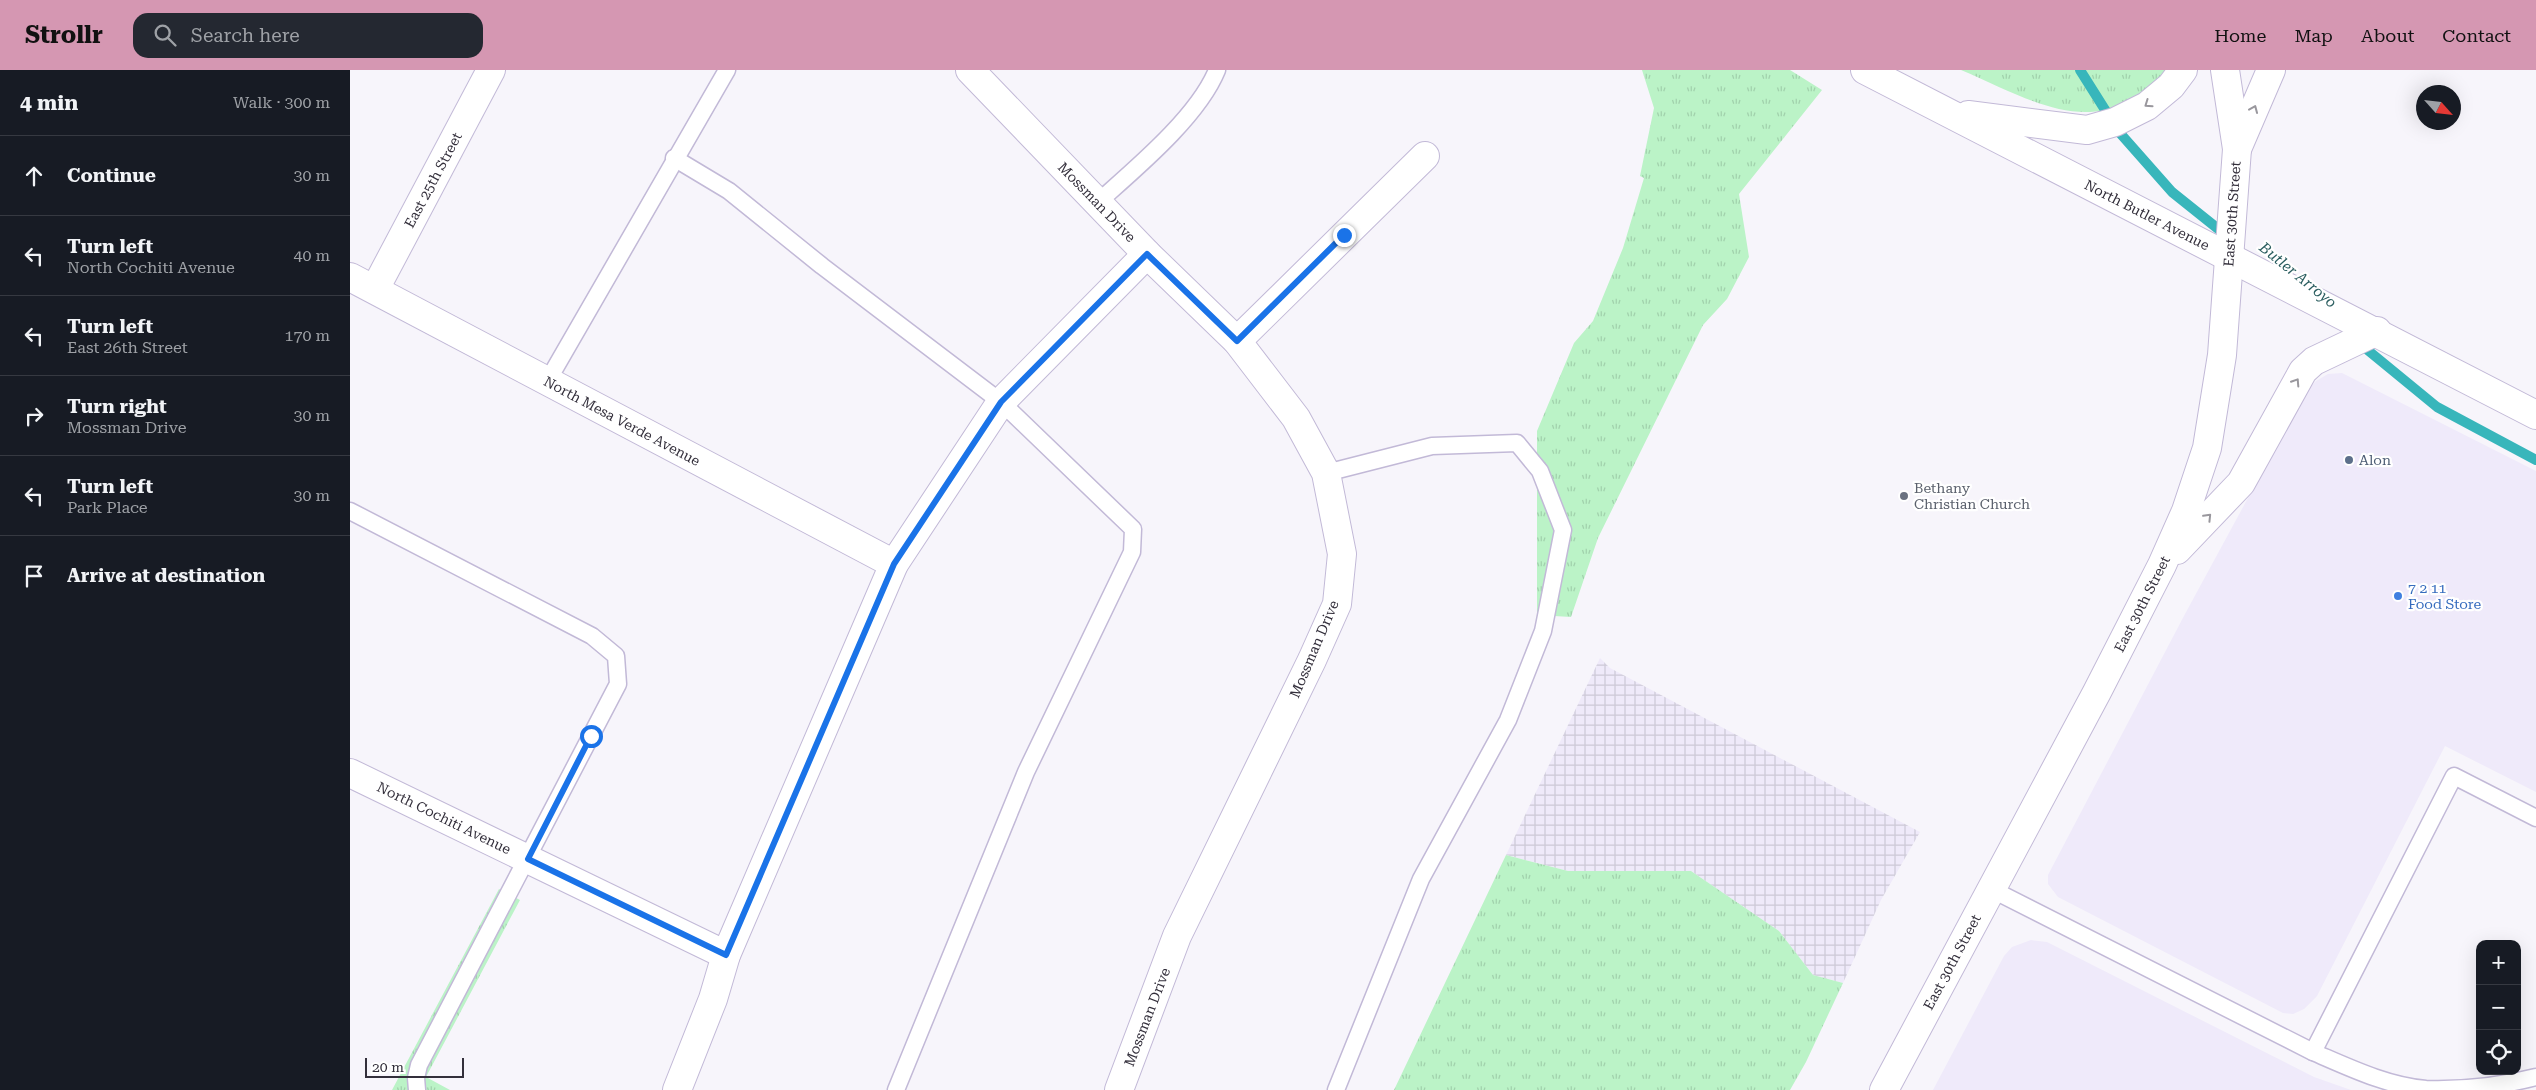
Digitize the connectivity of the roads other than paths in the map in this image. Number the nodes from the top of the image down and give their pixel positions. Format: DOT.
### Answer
graph roads {
  1 [pos="491,70"];
  2 [pos="727,70"];
  3 [pos="970,70"];
  4 [pos="1217,70"];
  5 [pos="1865,70"];
  6 [pos="2183,70"];
  7 [pos="2224,70"];
  8 [pos="2271,70"];
  9 [pos="1950,112"];
  10 [pos="2237,149"];
  11 [pos="1425,156"];
  12 [pos="674,158"];
  13 [pos="1098,203"];
  14 [pos="1147,254"];
  15 [pos="2229,257"];
  16 [pos="350,277"];
  17 [pos="375,290"];
  18 [pos="2377,332"];
  19 [pos="1237,341"];
  20 [pos="546,382"];
  21 [pos="1001,402"];
  22 [pos="2536,415"];
  23 [pos="1326,473"];
  24 [pos="350,511"];
  25 [pos="894,564"];
  26 [pos="2162,565"];
  27 [pos="350,773"];
  28 [pos="2536,818"];
  29 [pos="528,859"];
  30 [pos="1991,889"];
  31 [pos="726,955"];
  32 [pos="2313,1052"];
  33 [pos="2536,1077"];
  34 [pos="418,1090"];
  35 [pos="677,1090"];
  36 [pos="896,1090"];
  37 [pos="1119,1090"];
  38 [pos="1336,1090"];
  39 [pos="1884,1090"];
  1 -- 17 [label="street, East 25th Street"];
  2 -- 12 [label="lane"];
  3 -- 13 [label="street, Mossman Drive"];
  4 -- 13 [label="lane"];
  5 -- 9 [label="street, North Butler Avenue"];
  6 -- 9 [label="street, one-way"];
  7 -- 10 [label="street, East 30th Street"];
  10 -- 8 [label="street, one-way"];
  9 -- 15 [label="street, North Butler Avenue"];
  10 -- 15 [label="street, East 30th Street"];
  11 -- 19 [label="street"];
  12 -- 20 [label="lane"];
  12 -- 21 [label="lane"];
  13 -- 14 [label="street, Mossman Drive"];
  14 -- 19 [label="street, Mossman Drive"];
  14 -- 21 [label="street"];
  15 -- 18 [label="street, North Butler Avenue"];
  15 -- 26 [label="street, East 30th Street"];
  16 -- 17 [label="street, North Mesa Verde Avenue"];
  17 -- 20 [label="street, North Mesa Verde Avenue"];
  18 -- 22 [label="street, North Butler Avenue"];
  26 -- 18 [label="street, one-way"];
  19 -- 23 [label="street, Mossman Drive"];
  20 -- 25 [label="street, North Mesa Verde Avenue"];
  21 -- 25 [label="street"];
  21 -- 36 [label="lane"];
  23 -- 37 [label="street, Mossman Drive"];
  23 -- 38 [label="lane"];
  24 -- 29 [label="lane"];
  25 -- 31 [label="street"];
  26 -- 30 [label="street, East 30th Street"];
  27 -- 29 [label="street, North Cochiti Avenue"];
  28 -- 32 [label="lane"];
  29 -- 31 [label="street, North Cochiti Avenue"];
  29 -- 34 [label="lane"];
  30 -- 32 [label="lane"];
  30 -- 39 [label="street, East 30th Street"];
  31 -- 35 [label="street"];
  32 -- 33 [label="lane"];
}
